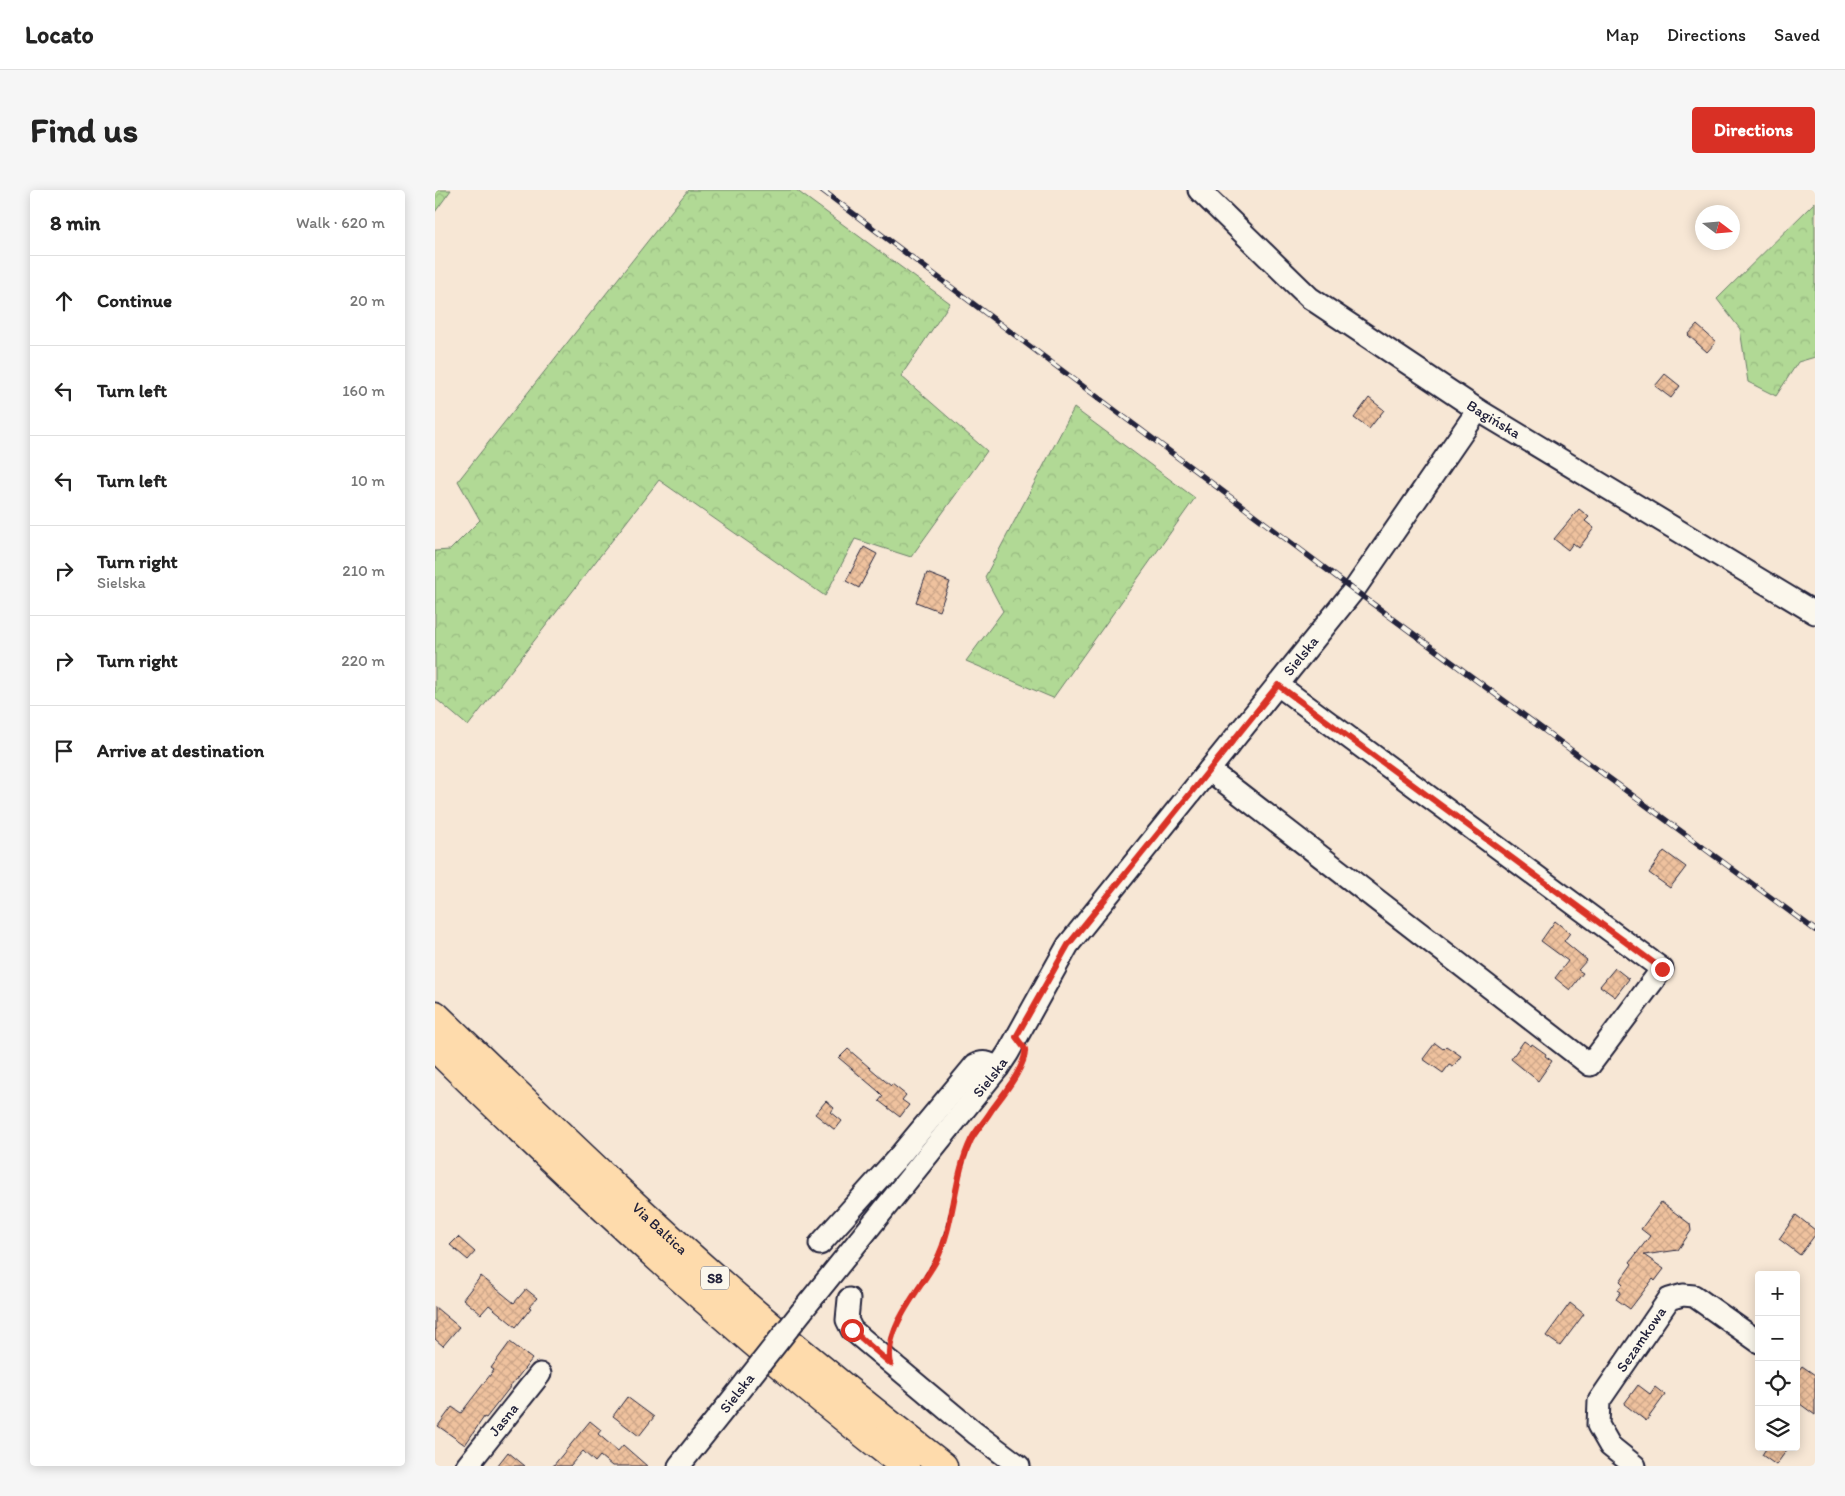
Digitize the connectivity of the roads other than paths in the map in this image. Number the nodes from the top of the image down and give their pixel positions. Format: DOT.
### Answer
graph roads {
  1 [pos="1199,190"];
  2 [pos="1478,410"];
  3 [pos="1815,613"];
  4 [pos="1278,685"];
  5 [pos="1209,770"];
  6 [pos="435,1015"];
  7 [pos="435,1048"];
  8 [pos="1004,1075"];
  9 [pos="820,1244"];
  10 [pos="849,1299"];
  11 [pos="1755,1339"];
  12 [pos="540,1374"];
  13 [pos="467,1466"];
  14 [pos="679,1466"];
  15 [pos="905,1466"];
  16 [pos="943,1466"];
  17 [pos="1019,1466"];
  18 [pos="1635,1466"];
  1 -- 2 [label="street, Bagińska"];
  2 -- 3 [label="street, Bagińska"];
  2 -- 4 [label="street, Sielska"];
  4 -- 5 [label="street, Sielska"];
  4 -- 5 [label="street"];
  5 -- 8 [label="street, Sielska"];
  6 -- 16 [label="highway, Via Baltica / S8"];
  7 -- 15 [label="highway, Via Baltica / S8"];
  8 -- 9 [label="street"];
  8 -- 14 [label="street, Sielska, bridge"];
  10 -- 17 [label="street"];
  11 -- 18 [label="street, Sezamkowa"];
  12 -- 13 [label="street, Jasna"];
}
